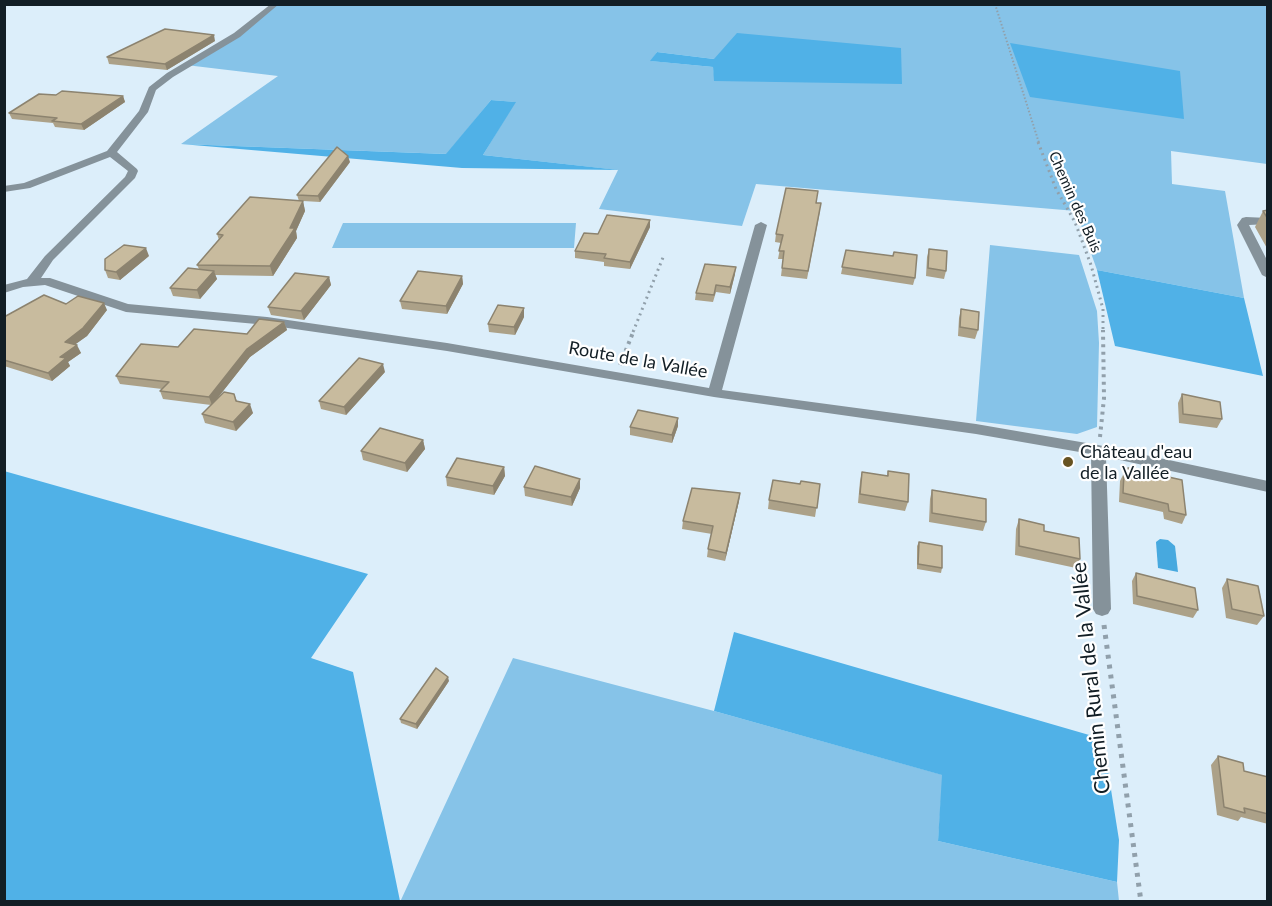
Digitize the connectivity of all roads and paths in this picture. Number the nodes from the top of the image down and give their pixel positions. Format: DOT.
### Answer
graph roads {
  1 [pos="276,4"];
  2 [pos="995,4"];
  3 [pos="111,153"];
  4 [pos="4,189"];
  5 [pos="1268,221"];
  6 [pos="761,225"];
  7 [pos="664,255"];
  8 [pos="1268,277"];
  9 [pos="1253,278"];
  10 [pos="32,281"];
  11 [pos="4,289"];
  12 [pos="616,377"];
  13 [pos="714,393"];
  14 [pos="1098,450"];
  15 [pos="1268,487"];
  16 [pos="1102,609"];
  17 [pos="1141,902"];
  1 -- 3 [label="street"];
  2 -- 14 [label="path, Chemin des Buis"];
  3 -- 4 [label="street"];
  3 -- 10 [label="street"];
  5 -- 8 [label="street"];
  6 -- 13 [label="street"];
  7 -- 12 [label="path"];
  8 -- 9 [label="street"];
  10 -- 11 [label="street, Route de la Vallée"];
  10 -- 12 [label="street, Route de la Vallée"];
  12 -- 13 [label="street, Route de la Vallée"];
  13 -- 14 [label="street, Route de la Vallée"];
  14 -- 15 [label="street, Route de la Vallée"];
  14 -- 16 [label="street, Chemin Rural de la Vallée"];
  16 -- 17 [label="path, Chemin Rural de la Vallée"];
}
